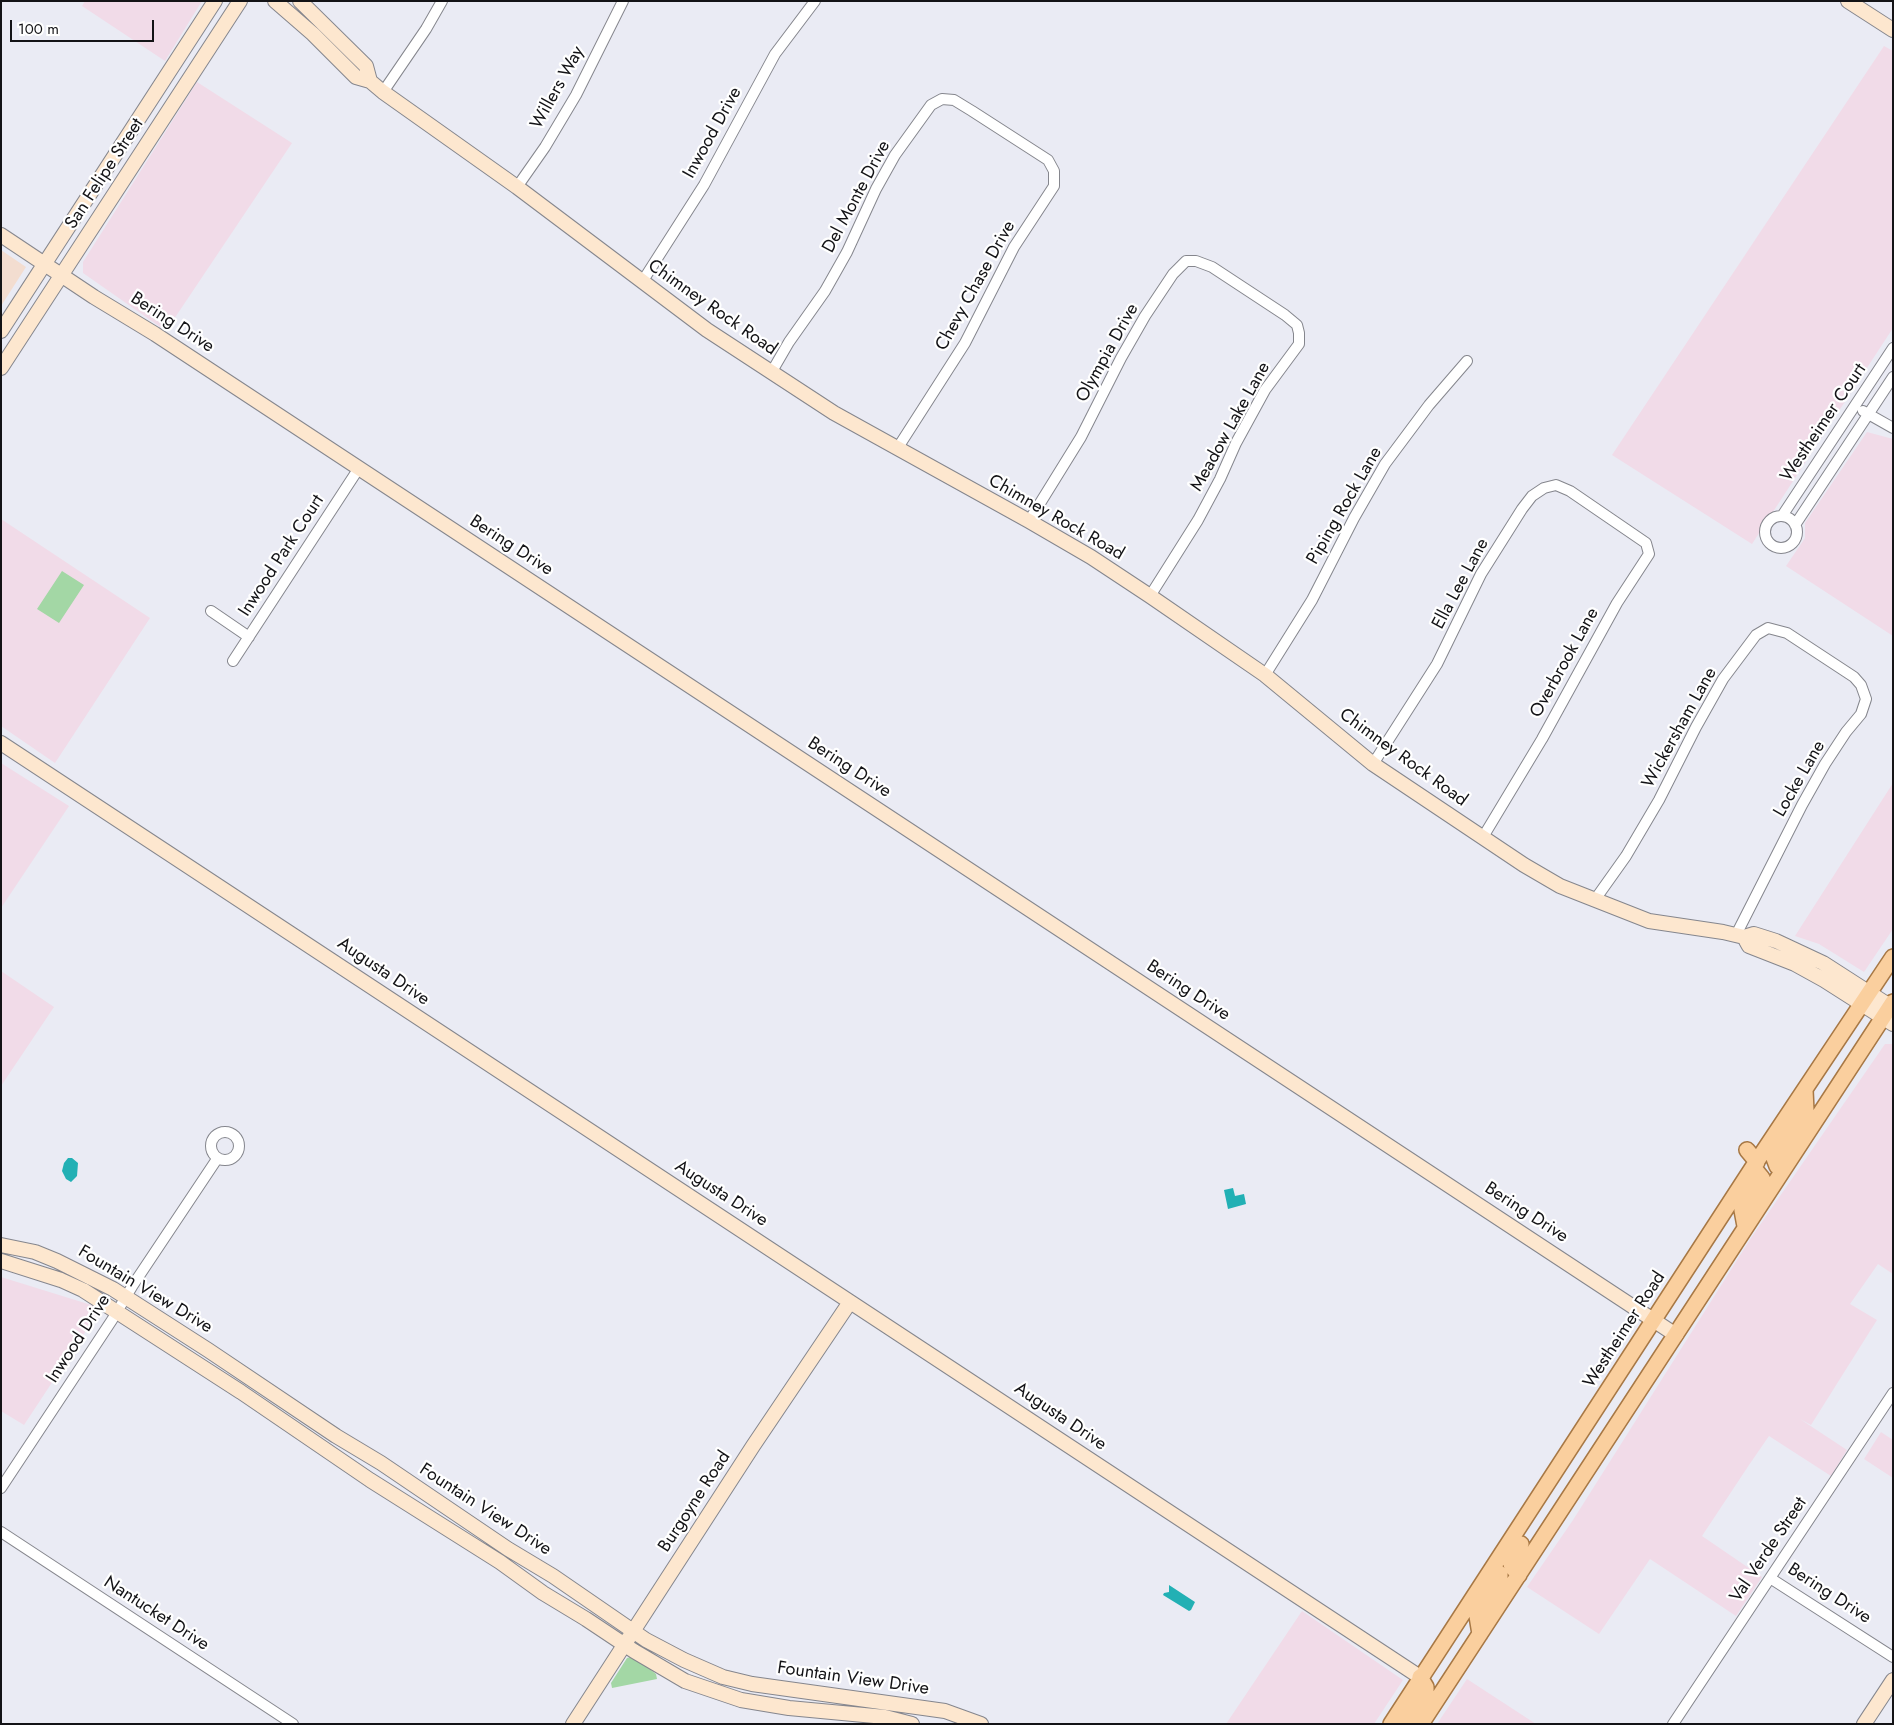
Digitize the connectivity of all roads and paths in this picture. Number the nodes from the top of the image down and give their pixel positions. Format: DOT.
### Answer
graph roads {
  1 [pos="215,1"];
  2 [pos="240,1"];
  3 [pos="275,1"];
  4 [pos="300,1"];
  5 [pos="442,1"];
  6 [pos="623,1"];
  7 [pos="815,1"];
  8 [pos="1848,1"];
  9 [pos="1893,30"];
  10 [pos="370,81"];
  11 [pos="383,92"];
  12 [pos="1000,128"];
  13 [pos="517,187"];
  14 [pos="1,235"];
  15 [pos="45,264"];
  16 [pos="62,275"];
  17 [pos="642,282"];
  18 [pos="1246,289"];
  19 [pos="1,331"];
  20 [pos="1893,348"];
  21 [pos="1467,361"];
  22 [pos="1,368"];
  23 [pos="771,373"];
  24 [pos="1893,377"];
  25 [pos="1855,406"];
  26 [pos="1868,414"];
  27 [pos="1893,428"];
  28 [pos="897,449"];
  29 [pos="359,468"];
  30 [pos="1782,516"];
  31 [pos="1609,517"];
  32 [pos="1029,521"];
  33 [pos="1795,524"];
  34 [pos="1150,596"];
  35 [pos="210,612"];
  36 [pos="249,637"];
  37 [pos="1822,656"];
  38 [pos="233,661"];
  39 [pos="1265,675"];
  40 [pos="1,743"];
  41 [pos="1373,764"];
  42 [pos="1483,837"];
  43 [pos="1594,901"];
  44 [pos="1740,936"];
  45 [pos="1893,957"];
  46 [pos="1798,958"];
  47 [pos="1870,993"];
  48 [pos="1862,1006"];
  49 [pos="1890,1012"];
  50 [pos="1805,1090"];
  51 [pos="1747,1150"];
  52 [pos="218,1158"];
  53 [pos="1755,1165"];
  54 [pos="1783,1170"];
  55 [pos="1745,1226"];
  56 [pos="1,1245"];
  57 [pos="1,1261"];
  58 [pos="126,1297"];
  59 [pos="850,1302"];
  60 [pos="118,1312"];
  61 [pos="1654,1320"];
  62 [pos="1676,1334"];
  63 [pos="250,1378"];
  64 [pos="241,1392"];
  65 [pos="1893,1393"];
  66 [pos="336,1436"];
  67 [pos="327,1449"];
  68 [pos="1,1488"];
  69 [pos="423,1492"];
  70 [pos="1540,1497"];
  71 [pos="414,1506"];
  72 [pos="1,1532"];
  73 [pos="508,1549"];
  74 [pos="500,1562"];
  75 [pos="1493,1568"];
  76 [pos="1520,1575"];
  77 [pos="1770,1578"];
  78 [pos="634,1632"];
  79 [pos="1480,1634"];
  80 [pos="625,1645"];
  81 [pos="1893,1657"];
  82 [pos="1420,1677"];
  83 [pos="1893,1680"];
  84 [pos="792,1689"];
  85 [pos="789,1708"];
  86 [pos="293,1724"];
  87 [pos="573,1724"];
  88 [pos="912,1724"];
  89 [pos="981,1724"];
  90 [pos="1391,1724"];
  91 [pos="1407,1724"];
  92 [pos="1421,1724"];
  93 [pos="1673,1724"];
  94 [pos="1864,1724"];
  1 -- 15 [label="main road, San Felipe Street"];
  2 -- 16 [label="main road, San Felipe Street"];
  3 -- 10 [label="main road, Chimney Rock Road"];
  4 -- 10 [label="main road, Chimney Rock Road"];
  5 -- 11 [label="street"];
  6 -- 13 [label="street, Willers Way"];
  7 -- 17 [label="street, Inwood Drive"];
  8 -- 9 [label="main road"];
  10 -- 11 [label="main road, Chimney Rock Road"];
  11 -- 13 [label="main road, Chimney Rock Road"];
  12 -- 23 [label="street, Del Monte Drive"];
  12 -- 28 [label="street, Chevy Chase Drive"];
  13 -- 17 [label="main road, Chimney Rock Road"];
  14 -- 15 [label="main road, Bering Drive"];
  15 -- 16 [label="main road, Bering Drive"];
  15 -- 19 [label="main road, San Felipe Street"];
  16 -- 22 [label="main road, San Felipe Street"];
  16 -- 29 [label="main road, Bering Drive"];
  17 -- 23 [label="main road, Chimney Rock Road"];
  18 -- 32 [label="street, Olympia Drive"];
  18 -- 34 [label="street, Meadow Lake Lane"];
  20 -- 25 [label="street, Westheimer Court"];
  21 -- 39 [label="street, Piping Rock Lane"];
  23 -- 28 [label="main road, Chimney Rock Road"];
  24 -- 26 [label="street, Westheimer Court"];
  25 -- 26 [label="street"];
  25 -- 30 [label="street, Westheimer Court"];
  26 -- 27 [label="street"];
  26 -- 33 [label="street, Westheimer Court"];
  28 -- 32 [label="main road, Chimney Rock Road"];
  29 -- 36 [label="street, Inwood Park Court"];
  29 -- 61 [label="main road, Bering Drive"];
  30 -- 33 [label="street"];
  30 -- 33 [label="street, Westheimer Court"];
  31 -- 41 [label="street, Ella Lee Lane"];
  31 -- 42 [label="street, Overbrook Lane"];
  32 -- 34 [label="main road, Chimney Rock Road"];
  34 -- 39 [label="main road, Chimney Rock Road"];
  35 -- 36 [label="street"];
  36 -- 38 [label="street, Inwood Park Court"];
  37 -- 43 [label="street, Wickersham Lane"];
  37 -- 44 [label="street, Locke Lane"];
  39 -- 41 [label="main road, Chimney Rock Road"];
  40 -- 59 [label="main road, Augusta Drive"];
  41 -- 42 [label="main road, Chimney Rock Road"];
  42 -- 43 [label="main road, Chimney Rock Road"];
  43 -- 44 [label="main road, Chimney Rock Road"];
  44 -- 46 [label="main road, Chimney Rock Road"];
  45 -- 47 [label="main road, Westheimer Road"];
  46 -- 47 [label="main road, Chimney Rock Road"];
  46 -- 48 [label="main road, Chimney Rock Road"];
  47 -- 48 [label="main road, Westheimer Road"];
  47 -- 49 [label="main road, Chimney Rock Road"];
  48 -- 49 [label="main road, Chimney Rock Road"];
  48 -- 50 [label="main road, Westheimer Road"];
  49 -- 54 [label="main road"];
  50 -- 53 [label="main road, Westheimer Road"];
  50 -- 54 [label="main road"];
  51 -- 53 [label="main road"];
  52 -- 58 [label="street, Inwood Drive"];
  53 -- 55 [label="main road"];
  53 -- 61 [label="main road, Westheimer Road"];
  54 -- 55 [label="main road"];
  55 -- 62 [label="main road"];
  56 -- 58 [label="main road, Fountain View Drive"];
  57 -- 60 [label="main road, Fountain View Drive"];
  58 -- 60 [label="street, Inwood Drive"];
  58 -- 63 [label="main road, Fountain View Drive"];
  59 -- 78 [label="main road, Burgoyne Road"];
  59 -- 82 [label="main road, Augusta Drive"];
  60 -- 64 [label="main road, Fountain View Drive"];
  60 -- 68 [label="street, Inwood Drive"];
  61 -- 62 [label="main road, Bering Drive"];
  61 -- 70 [label="main road, Westheimer Road"];
  62 -- 76 [label="main road"];
  63 -- 64 [label="main road"];
  63 -- 66 [label="main road, Fountain View Drive"];
  64 -- 67 [label="main road, Fountain View Drive"];
  65 -- 77 [label="street, Val Verde Street"];
  66 -- 67 [label="main road"];
  66 -- 69 [label="main road, Fountain View Drive"];
  67 -- 71 [label="main road, Fountain View Drive"];
  69 -- 71 [label="main road"];
  69 -- 73 [label="main road, Fountain View Drive"];
  70 -- 75 [label="main road, Westheimer Road"];
  70 -- 76 [label="main road"];
  71 -- 74 [label="main road, Fountain View Drive"];
  72 -- 86 [label="street, Nantucket Drive"];
  73 -- 74 [label="main road"];
  73 -- 78 [label="main road, Fountain View Drive"];
  74 -- 80 [label="main road, Fountain View Drive"];
  75 -- 79 [label="main road"];
  75 -- 82 [label="main road, Westheimer Road"];
  76 -- 79 [label="main road"];
  77 -- 81 [label="street, Bering Drive"];
  77 -- 93 [label="street, Val Verde Street"];
  78 -- 80 [label="main road, Burgoyne Road"];
  78 -- 84 [label="main road, Fountain View Drive"];
  79 -- 92 [label="main road"];
  80 -- 85 [label="main road, Fountain View Drive"];
  80 -- 87 [label="main road, Burgoyne Road"];
  82 -- 90 [label="main road, Westheimer Road"];
  82 -- 91 [label="main road"];
  83 -- 94 [label="main road"];
  84 -- 85 [label="main road"];
  84 -- 89 [label="main road, Fountain View Drive"];
  85 -- 88 [label="main road, Fountain View Drive"];
}
